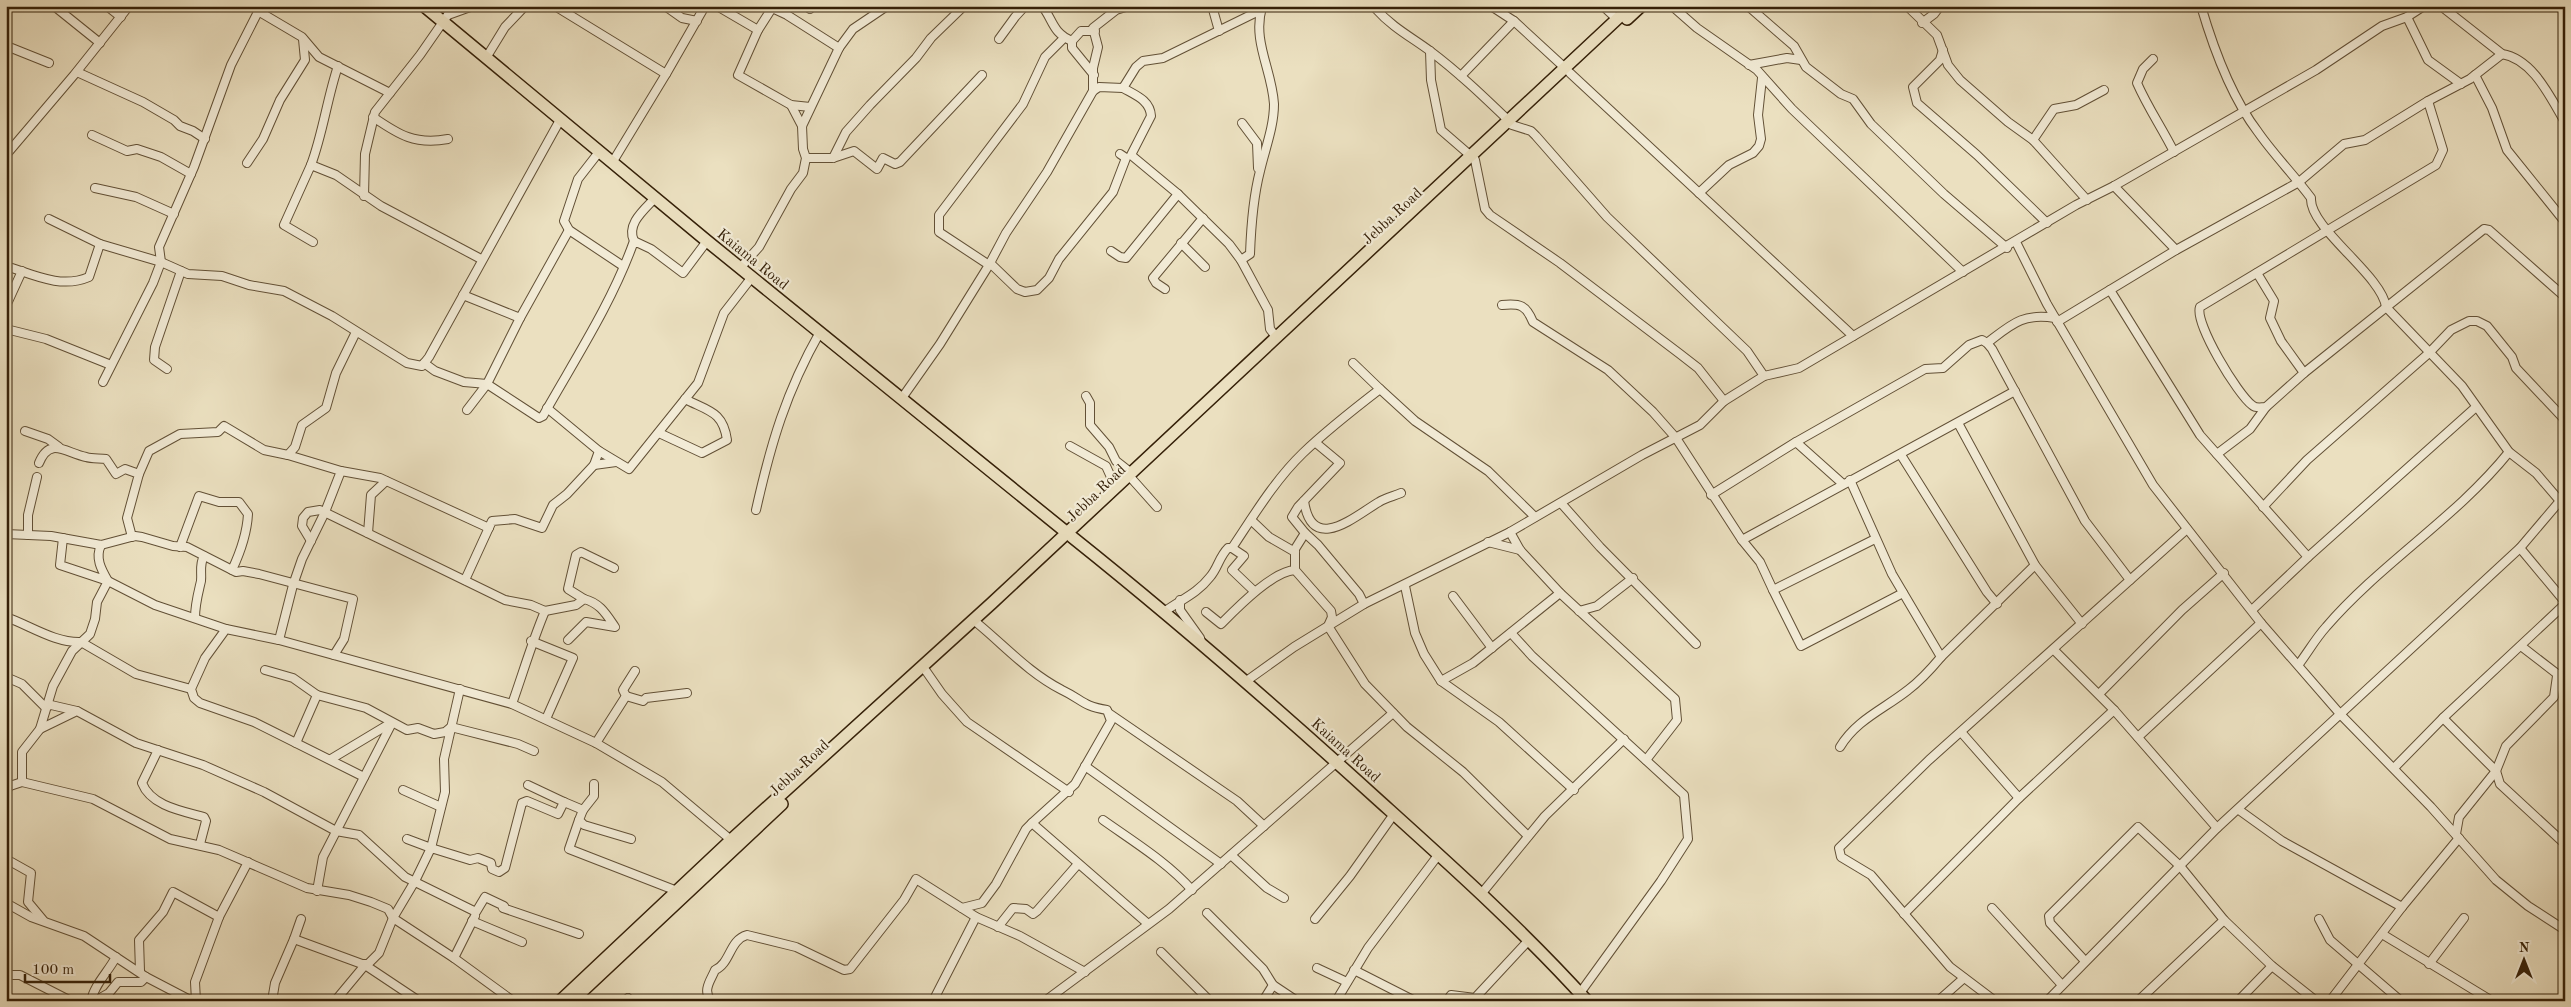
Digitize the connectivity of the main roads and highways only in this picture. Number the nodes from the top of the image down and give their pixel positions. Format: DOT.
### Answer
graph roads {
  1 [pos="424,6"];
  2 [pos="1631,6"];
  3 [pos="1641,6"];
  4 [pos="1567,70"];
  5 [pos="1473,158"];
  6 [pos="1131,475"];
  7 [pos="1069,535"];
  8 [pos="1584,997"];
  9 [pos="560,1001"];
  10 [pos="572,1001"];
  1 -- 7 [label="highway, Kaiama Road"];
  2 -- 4 [label="highway, Jebba Road"];
  3 -- 4 [label="highway, Jebba Road"];
  4 -- 5 [label="highway, Jebba Road"];
  5 -- 6 [label="highway, Jebba Road"];
  5 -- 6 [label="highway, Jebba Road"];
  6 -- 7 [label="highway, Jebba Road"];
  6 -- 7 [label="highway, Jebba Road"];
  7 -- 8 [label="highway, Kaiama Road"];
  7 -- 9 [label="highway, Jebba Road"];
  7 -- 10 [label="highway, Jebba Road"];
}
